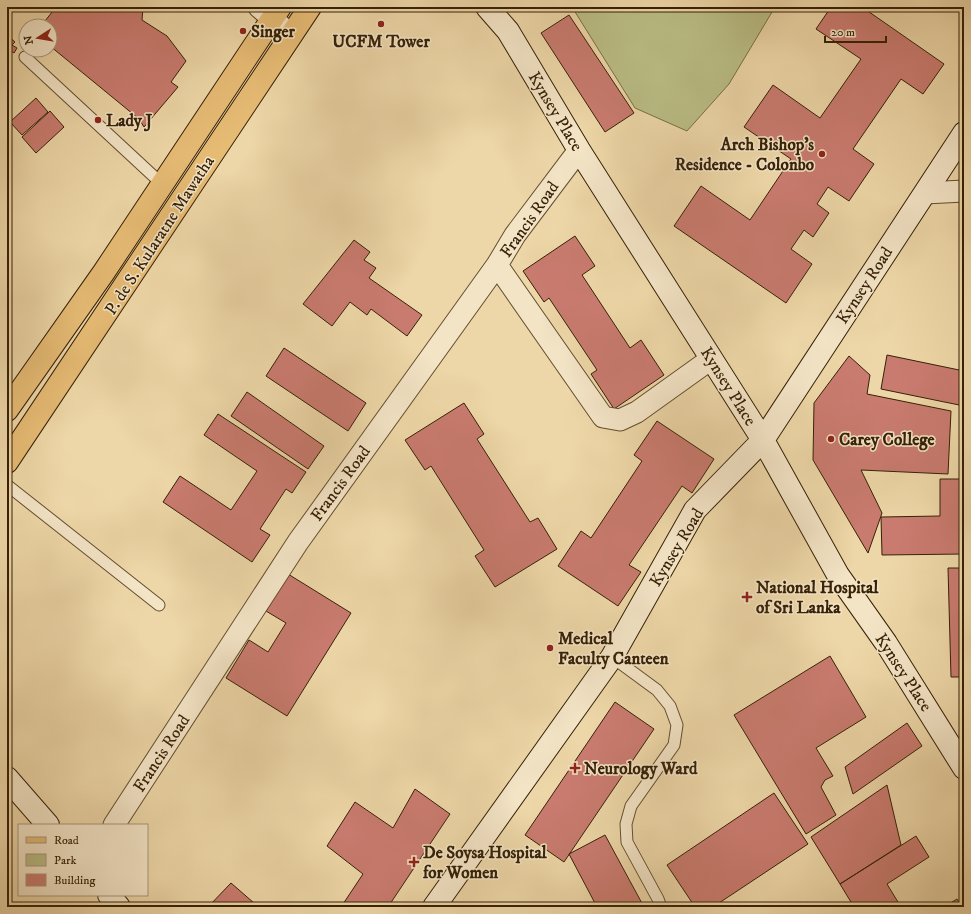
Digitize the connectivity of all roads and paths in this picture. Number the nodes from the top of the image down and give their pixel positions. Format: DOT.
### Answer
graph roads {
  1 [pos="310,7"];
  2 [pos="487,7"];
  3 [pos="271,11"];
  4 [pos="291,35"];
  5 [pos="26,58"];
  6 [pos="964,134"];
  7 [pos="580,150"];
  8 [pos="162,184"];
  9 [pos="964,191"];
  10 [pos="925,193"];
  11 [pos="497,265"];
  12 [pos="711,358"];
  13 [pos="7,410"];
  14 [pos="763,440"];
  15 [pos="7,462"];
  16 [pos="7,485"];
  17 [pos="159,605"];
  18 [pos="612,657"];
  19 [pos="964,768"];
  20 [pos="7,778"];
  21 [pos="47,824"];
  22 [pos="115,824"];
  23 [pos="110,896"];
  24 [pos="119,907"];
  25 [pos="434,907"];
  26 [pos="661,907"];
  1 -- 4 [label="main road, P. de S. Kularatne Mawatha"];
  2 -- 7 [label="street, Kynsey Place"];
  3 -- 4 [label="street"];
  3 -- 8 [label="main road, P. de S. Kularatne Mawatha"];
  4 -- 15 [label="main road, P. de S. Kularatne Mawatha"];
  5 -- 8 [label="lane"];
  6 -- 10 [label="street, Kynsey Road"];
  7 -- 11 [label="street, Francis Road"];
  7 -- 12 [label="street, Kynsey Place"];
  8 -- 13 [label="main road, P. de S. Kularatne Mawatha"];
  9 -- 10 [label="street"];
  10 -- 14 [label="street, Kynsey Road"];
  11 -- 12 [label="street"];
  11 -- 22 [label="street, Francis Road"];
  12 -- 14 [label="street, Kynsey Place"];
  14 -- 18 [label="street, Kynsey Road"];
  14 -- 19 [label="street, Kynsey Place"];
  16 -- 17 [label="lane"];
  18 -- 25 [label="street, Kynsey Road"];
  18 -- 26 [label="lane"];
  20 -- 21 [label="street"];
  23 -- 24 [label="street"];
}
